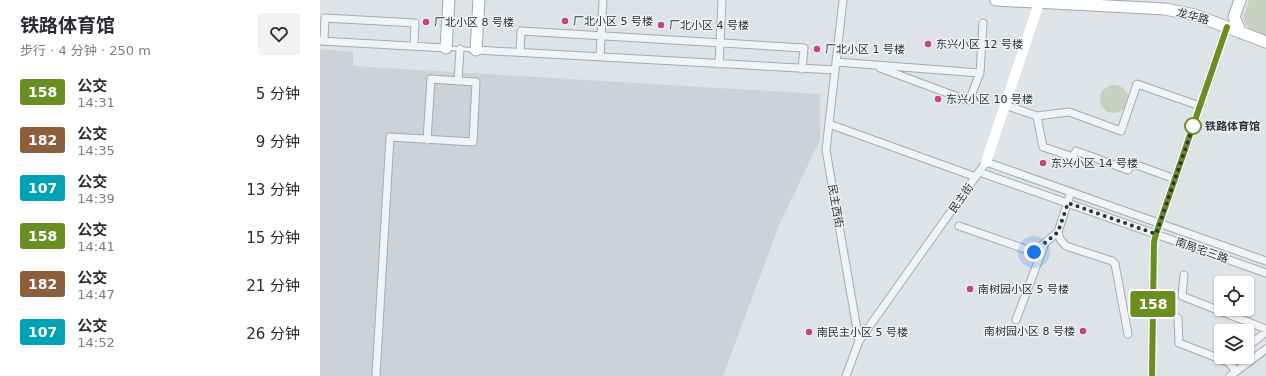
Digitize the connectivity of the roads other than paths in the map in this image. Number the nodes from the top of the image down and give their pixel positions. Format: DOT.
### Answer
graph roads {
  1 [pos="449,0"];
  2 [pos="479,0"];
  3 [pos="603,0"];
  4 [pos="722,0"];
  5 [pos="843,0"];
  6 [pos="996,0"];
  7 [pos="1240,0"];
  8 [pos="1040,1"];
  9 [pos="983,23"];
  10 [pos="1227,27"];
  11 [pos="1241,33"];
  12 [pos="601,36"];
  13 [pos="322,41"];
  14 [pos="1266,42"];
  15 [pos="720,43"];
  16 [pos="414,46"];
  17 [pos="446,48"];
  18 [pos="460,49"];
  19 [pos="476,50"];
  20 [pos="520,52"];
  21 [pos="600,57"];
  22 [pos="836,62"];
  23 [pos="719,64"];
  24 [pos="872,65"];
  25 [pos="802,69"];
  26 [pos="835,70"];
  27 [pos="980,73"];
  28 [pos="458,81"];
  29 [pos="1005,105"];
  30 [pos="1200,106"];
  31 [pos="1037,116"];
  32 [pos="829,124"];
  33 [pos="427,140"];
  34 [pos="986,162"];
  35 [pos="977,174"];
  36 [pos="1175,178"];
  37 [pos="1072,192"];
  38 [pos="1068,203"];
  39 [pos="1160,224"];
  40 [pos="959,226"];
  41 [pos="1058,232"];
  42 [pos="1156,234"];
  43 [pos="1045,243"];
  44 [pos="1266,261"];
  45 [pos="1266,273"];
  46 [pos="1184,274"];
  47 [pos="1178,318"];
  48 [pos="1016,320"];
  49 [pos="1266,329"];
  50 [pos="1266,332"];
  51 [pos="1128,334"];
  52 [pos="859,341"];
  53 [pos="1254,341"];
  54 [pos="1266,349"];
  55 [pos="1214,356"];
  56 [pos="1230,364"];
  57 [pos="1233,374"];
  58 [pos="376,376"];
  59 [pos="846,376"];
  60 [pos="1152,376"];
  1 -- 17 [label="main road"];
  2 -- 19 [label="main road"];
  3 -- 12 [label="street"];
  4 -- 15 [label="street"];
  5 -- 22 [label="street, 民主西街"];
  6 -- 8 [label="main road, 龙华路"];
  7 -- 11 [label="main road"];
  8 -- 10 [label="main road, 龙华路"];
  8 -- 29 [label="main road, 民主街"];
  9 -- 27 [label="street"];
  10 -- 11 [label="main road, 龙华路"];
  10 -- 30 [label="street"];
  11 -- 14 [label="main road, 龙华路"];
  12 -- 15 [label="street"];
  12 -- 20 [label="street"];
  12 -- 21 [label="street"];
  13 -- 16 [label="street"];
  13 -- 16 [label="street"];
  15 -- 23 [label="street"];
  15 -- 25 [label="street"];
  16 -- 17 [label="street"];
  17 -- 18 [label="lane"];
  18 -- 19 [label="lane"];
  18 -- 28 [label="street"];
  19 -- 20 [label="street"];
  20 -- 21 [label="street"];
  21 -- 23 [label="street"];
  22 -- 24 [label="street"];
  22 -- 26 [label="street, 民主西街"];
  23 -- 25 [label="street"];
  24 -- 27 [label="street"];
  24 -- 27 [label="street"];
  25 -- 26 [label="street"];
  26 -- 32 [label="street, 民主西街"];
  28 -- 33 [label="street"];
  28 -- 33 [label="street"];
  29 -- 31 [label="street"];
  29 -- 34 [label="main road, 民主街"];
  30 -- 31 [label="street"];
  30 -- 36 [label="street"];
  31 -- 36 [label="street"];
  32 -- 35 [label="street, 南局宅三路"];
  32 -- 52 [label="street, 民主西街"];
  33 -- 58 [label="street"];
  34 -- 35 [label="street, 民主街"];
  34 -- 37 [label="street, 南局宅三路"];
  35 -- 38 [label="street, 南局宅三路"];
  35 -- 52 [label="street, 民主街"];
  36 -- 39 [label="street"];
  37 -- 38 [label="street"];
  37 -- 39 [label="street, 南局宅三路"];
  38 -- 41 [label="street"];
  38 -- 42 [label="street, 南局宅三路"];
  39 -- 42 [label="street"];
  39 -- 44 [label="street, 南局宅三路"];
  40 -- 43 [label="street"];
  41 -- 43 [label="street"];
  41 -- 51 [label="street"];
  42 -- 45 [label="street, 南局宅三路"];
  42 -- 60 [label="street"];
  43 -- 48 [label="street"];
  46 -- 49 [label="street"];
  47 -- 55 [label="street"];
  50 -- 53 [label="street"];
  52 -- 59 [label="street, 民主街"];
  54 -- 57 [label="street"];
  56 -- 57 [label="street"];
}
